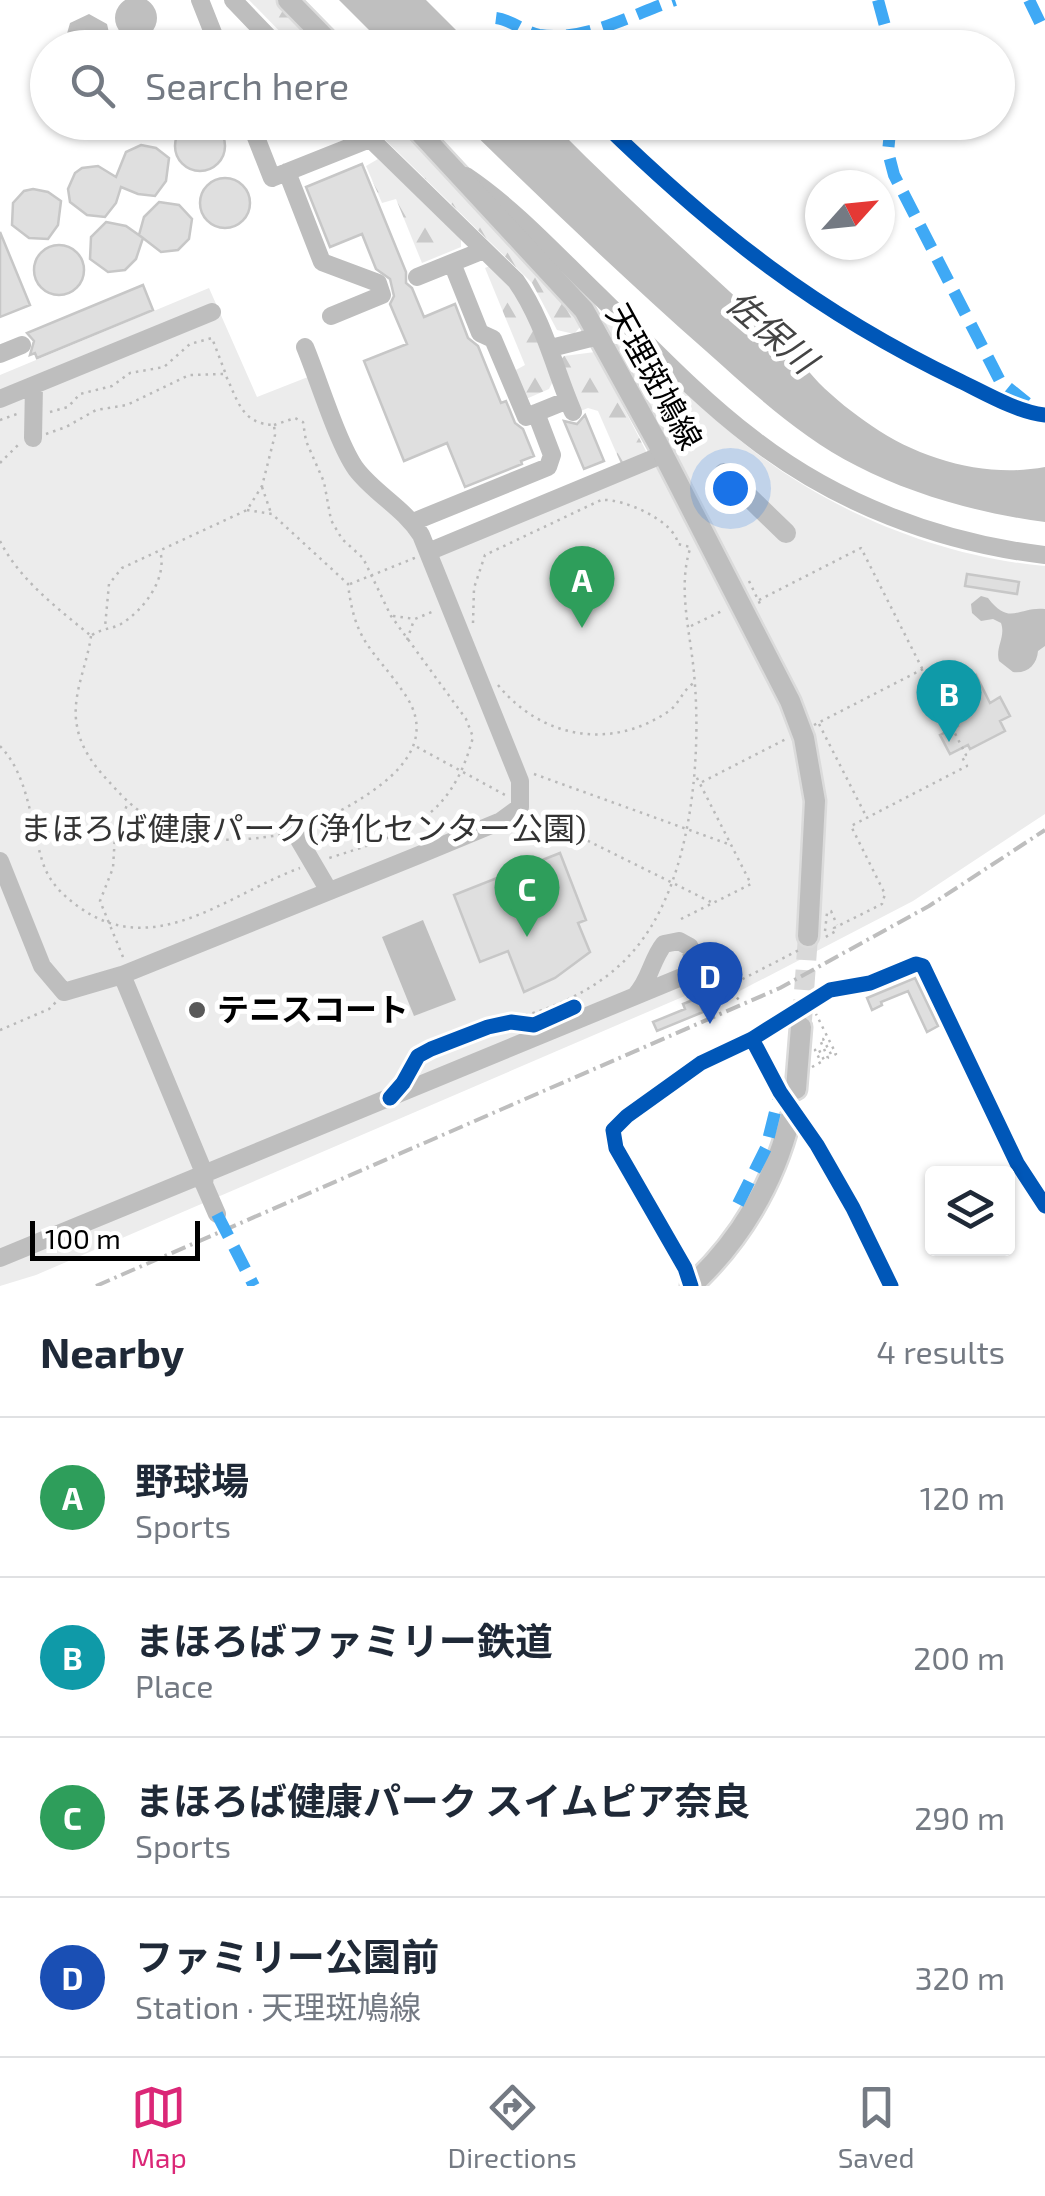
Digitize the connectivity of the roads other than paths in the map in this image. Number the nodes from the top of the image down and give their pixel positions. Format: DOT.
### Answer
graph roads {
  1 [pos="200,0"];
  2 [pos="288,0"];
  3 [pos="236,4"];
  4 [pos="210,25"];
  5 [pos="212,30"];
  6 [pos="261,30"];
  7 [pos="318,30"];
  8 [pos="257,140"];
  9 [pos="367,140"];
  10 [pos="371,140"];
  11 [pos="428,140"];
  12 [pos="454,167"];
  13 [pos="287,172"];
  14 [pos="484,250"];
  15 [pos="452,263"];
  16 [pos="416,277"];
  17 [pos="212,312"];
  18 [pos="331,316"];
  19 [pos="600,336"];
  20 [pos="22,345"];
  21 [pos="305,347"];
  22 [pos="551,348"];
  23 [pos="0,354"];
  24 [pos="34,385"];
  25 [pos="0,399"];
  26 [pos="536,412"];
  27 [pos="33,438"];
  28 [pos="664,454"];
  29 [pos="412,522"];
  30 [pos="428,552"];
  31 [pos="1045,554"];
  32 [pos="295,833"];
  33 [pos="0,861"];
  34 [pos="329,890"];
  35 [pos="814,938"];
  36 [pos="125,973"];
  37 [pos="636,996"];
  38 [pos="808,1019"];
  39 [pos="752,1038"];
  40 [pos="796,1089"];
  41 [pos="790,1119"];
  42 [pos="204,1175"];
  43 [pos="1045,1206"];
  44 [pos="217,1214"];
  45 [pos="0,1258"];
  46 [pos="691,1286"];
  47 [pos="891,1286"];
  1 -- 4 [label="street"];
  2 -- 7 [label="main road"];
  3 -- 4 [label="street"];
  3 -- 6 [label="street"];
  4 -- 5 [label="street"];
  8 -- 13 [label="street"];
  9 -- 13 [label="street"];
  10 -- 14 [label="street"];
  11 -- 12 [label="main road, 天理斑鳩線"];
  12 -- 19 [label="main road, 天理斑鳩線"];
  12 -- 31 [label="street"];
  13 -- 18 [label="street"];
  14 -- 15 [label="street"];
  14 -- 22 [label="street"];
  15 -- 16 [label="street"];
  15 -- 26 [label="street"];
  17 -- 24 [label="street"];
  19 -- 22 [label="street"];
  19 -- 28 [label="main road, 天理斑鳩線"];
  20 -- 23 [label="street"];
  21 -- 29 [label="street"];
  22 -- 26 [label="street"];
  24 -- 25 [label="street"];
  24 -- 27 [label="street"];
  26 -- 29 [label="street"];
  28 -- 30 [label="street"];
  28 -- 35 [label="main road, 天理斑鳩線"];
  29 -- 30 [label="street"];
  30 -- 34 [label="street"];
  32 -- 34 [label="street"];
  33 -- 36 [label="street"];
  34 -- 36 [label="street"];
  36 -- 42 [label="street"];
  37 -- 42 [label="street"];
  38 -- 40 [label="main road"];
  39 -- 43 [label="street"];
  39 -- 46 [label="street"];
  39 -- 47 [label="street"];
  41 -- 46 [label="main road"];
  42 -- 44 [label="street"];
  42 -- 45 [label="street"];
}
